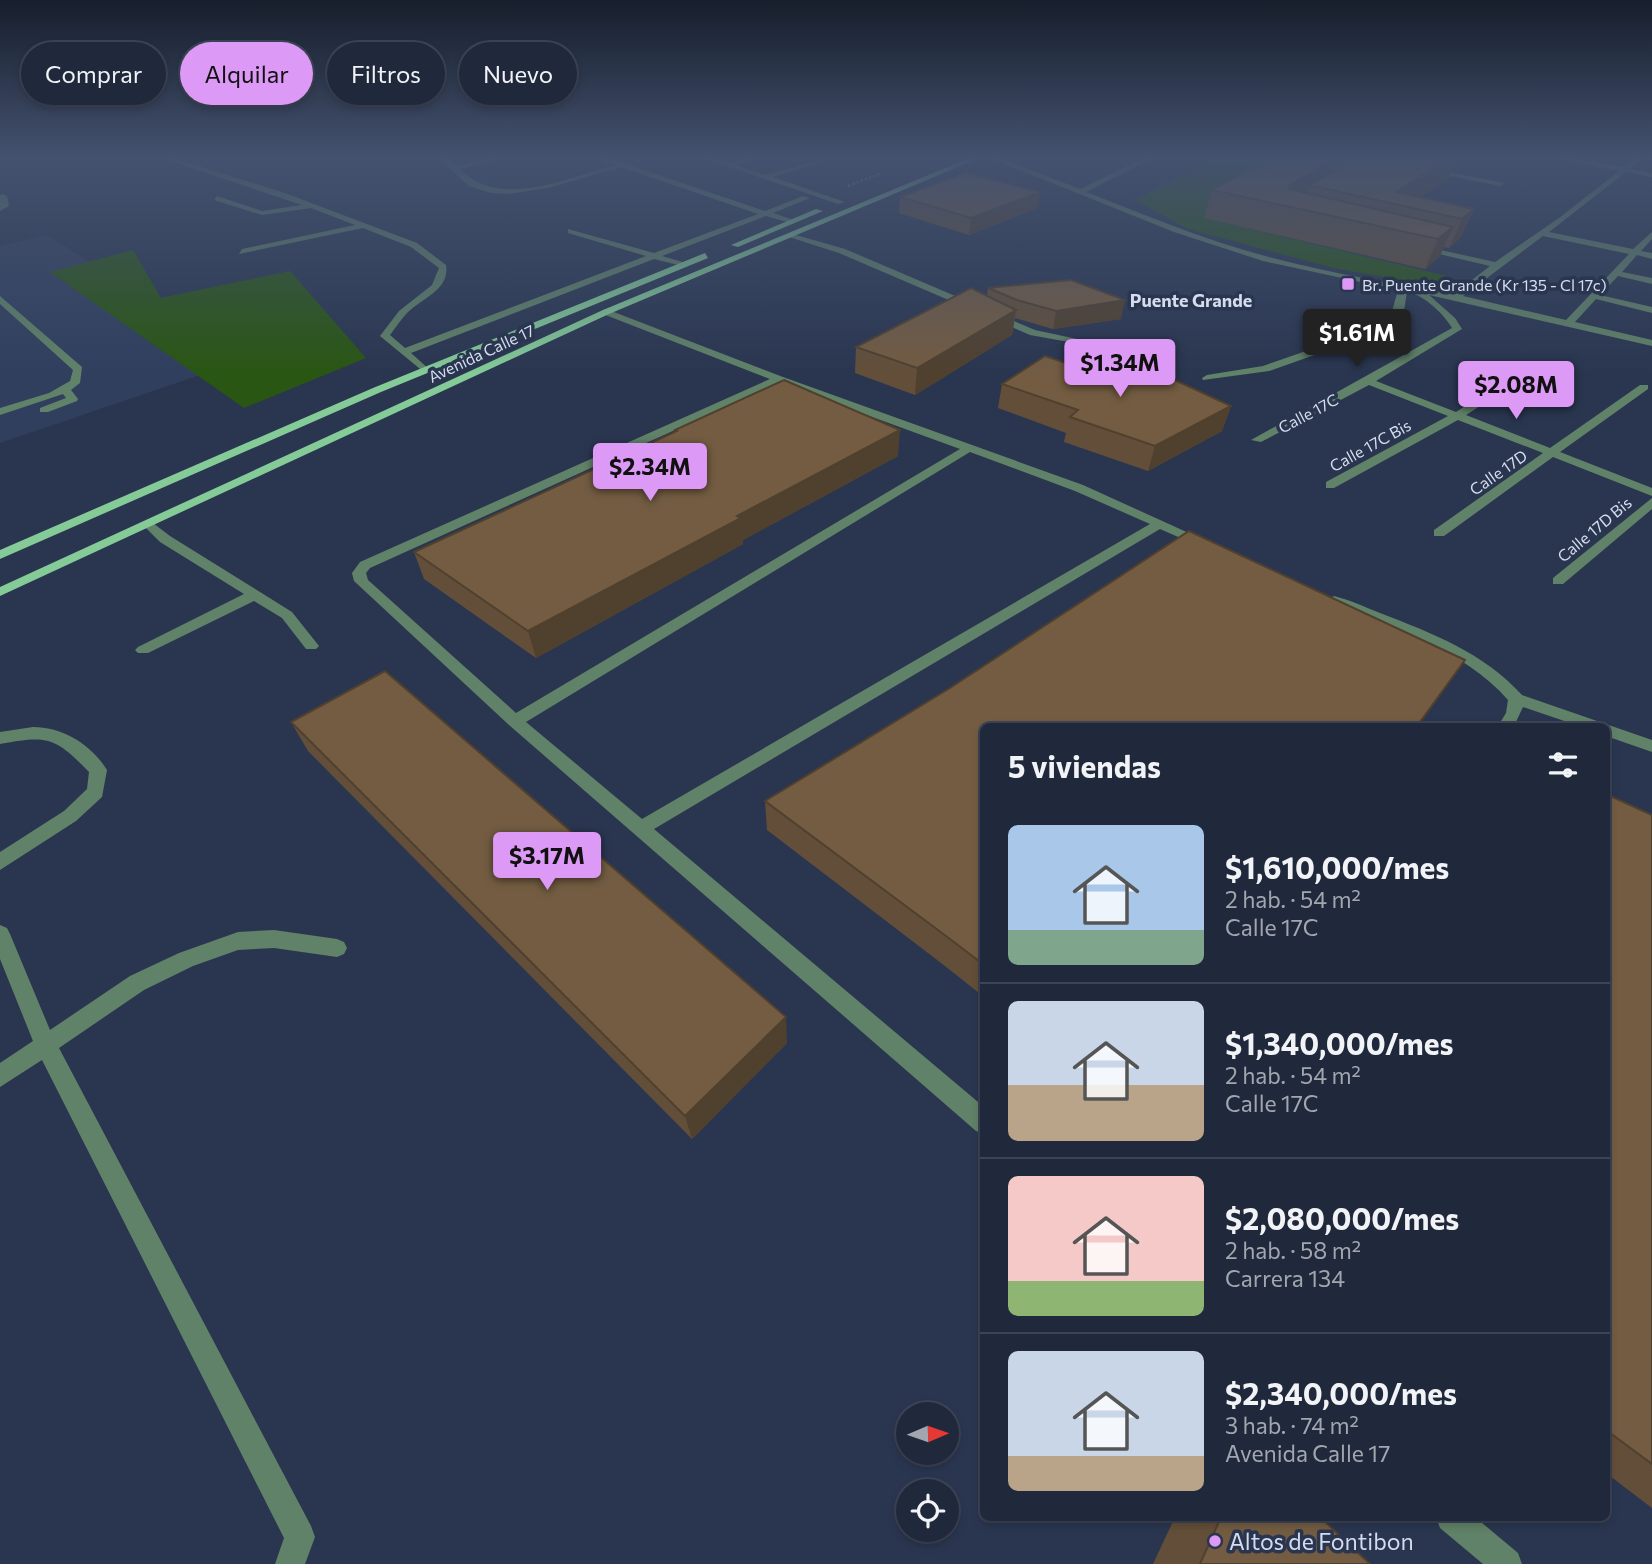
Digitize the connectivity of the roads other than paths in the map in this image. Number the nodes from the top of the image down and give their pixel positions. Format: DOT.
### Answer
graph roads {
  1 [pos="349,229"];
  2 [pos="371,229"];
  3 [pos="726,229"];
  4 [pos="773,229"];
  5 [pos="806,229"];
  6 [pos="1174,229"];
  7 [pos="1548,229"];
  8 [pos="571,231"];
  9 [pos="1542,233"];
  10 [pos="1652,234"];
  11 [pos="792,235"];
  12 [pos="1406,244"];
  13 [pos="242,252"];
  14 [pos="1635,253"];
  15 [pos="654,256"];
  16 [pos="1652,256"];
  17 [pos="683,265"];
  18 [pos="1496,265"];
  19 [pos="1616,273"];
  20 [pos="1652,281"];
  21 [pos="1403,289"];
  22 [pos="1419,291"];
  23 [pos="1594,296"];
  24 [pos="1456,297"];
  25 [pos="0,299"];
  26 [pos="1652,310"];
  27 [pos="606,312"];
  28 [pos="1569,323"];
  29 [pos="1091,343"];
  30 [pos="1652,343"];
  31 [pos="404,352"];
  32 [pos="1533,367"];
  33 [pos="425,370"];
  34 [pos="1207,378"];
  35 [pos="779,379"];
  36 [pos="1368,381"];
  37 [pos="1644,387"];
  38 [pos="64,389"];
  39 [pos="0,412"];
  40 [pos="1457,416"];
  41 [pos="0,424"];
  42 [pos="1257,439"];
  43 [pos="969,448"];
  44 [pos="1553,452"];
  45 [pos="1330,485"];
  46 [pos="1652,492"];
  47 [pos="1652,502"];
  48 [pos="149,524"];
  49 [pos="1159,524"];
  50 [pos="1438,533"];
  51 [pos="1222,551"];
  52 [pos="0,555"];
  53 [pos="1558,581"];
  54 [pos="0,592"];
  55 [pos="254,595"];
  56 [pos="1323,595"];
  57 [pos="311,646"];
  58 [pos="143,650"];
  59 [pos="1516,699"];
  60 [pos="514,721"];
  61 [pos="1508,723"];
  62 [pos="1586,723"];
  63 [pos="1610,731"];
  64 [pos="0,738"];
  65 [pos="1652,746"];
  66 [pos="641,828"];
  67 [pos="0,862"];
  68 [pos="0,934"];
  69 [pos="337,948"];
  70 [pos="46,1046"];
  71 [pos="0,1076"];
  72 [pos="980,1120"];
  73 [pos="1456,1521"];
  74 [pos="290,1564"];
  75 [pos="1507,1564"];
  1 -- 13 [label="street"];
  2 -- 31 [label="street"];
  3 -- 15 [label="street"];
  4 -- 17 [label="main road, Avenida Calle 17"];
  5 -- 11 [label="main road, Avenida Calle 17"];
  6 -- 21 [label="street"];
  7 -- 9 [label="street"];
  8 -- 15 [label="street"];
  9 -- 14 [label="street"];
  9 -- 18 [label="street"];
  10 -- 14 [label="street"];
  11 -- 27 [label="main road, Avenida Calle 17"];
  11 -- 29 [label="street"];
  12 -- 18 [label="street"];
  14 -- 16 [label="street"];
  14 -- 19 [label="street"];
  15 -- 17 [label="street"];
  15 -- 31 [label="street"];
  17 -- 33 [label="main road, Avenida Calle 17"];
  18 -- 24 [label="street"];
  19 -- 20 [label="street"];
  19 -- 23 [label="street"];
  21 -- 22 [label="street"];
  21 -- 34 [label="street"];
  22 -- 24 [label="street"];
  22 -- 36 [label="street, Calle 17C"];
  23 -- 26 [label="street"];
  23 -- 28 [label="street"];
  24 -- 28 [label="street"];
  25 -- 38 [label="street"];
  27 -- 35 [label="street"];
  27 -- 48 [label="main road, Avenida Calle 17"];
  28 -- 30 [label="street"];
  31 -- 33 [label="street"];
  32 -- 40 [label="street, Calle 17C Bis"];
  33 -- 52 [label="main road, Avenida Calle 17"];
  35 -- 43 [label="street"];
  35 -- 60 [label="street"];
  36 -- 40 [label="street"];
  36 -- 42 [label="street, Calle 17C"];
  37 -- 44 [label="street, Calle 17D"];
  38 -- 39 [label="street"];
  38 -- 41 [label="street"];
  40 -- 44 [label="street"];
  40 -- 45 [label="street, Calle 17C Bis"];
  43 -- 49 [label="street"];
  43 -- 60 [label="street"];
  44 -- 46 [label="street"];
  44 -- 50 [label="street, Calle 17D"];
  47 -- 53 [label="street, Calle 17D Bis"];
  48 -- 54 [label="main road, Avenida Calle 17"];
  48 -- 55 [label="street"];
  49 -- 51 [label="street"];
  49 -- 66 [label="street"];
  55 -- 57 [label="street"];
  55 -- 58 [label="street"];
  56 -- 59 [label="street"];
  59 -- 61 [label="street"];
  59 -- 62 [label="street"];
  60 -- 66 [label="street"];
  63 -- 65 [label="street"];
  64 -- 67 [label="street"];
  66 -- 72 [label="street"];
  68 -- 70 [label="street"];
  69 -- 70 [label="street"];
  70 -- 71 [label="street"];
  70 -- 74 [label="street"];
  73 -- 75 [label="street"];
}
